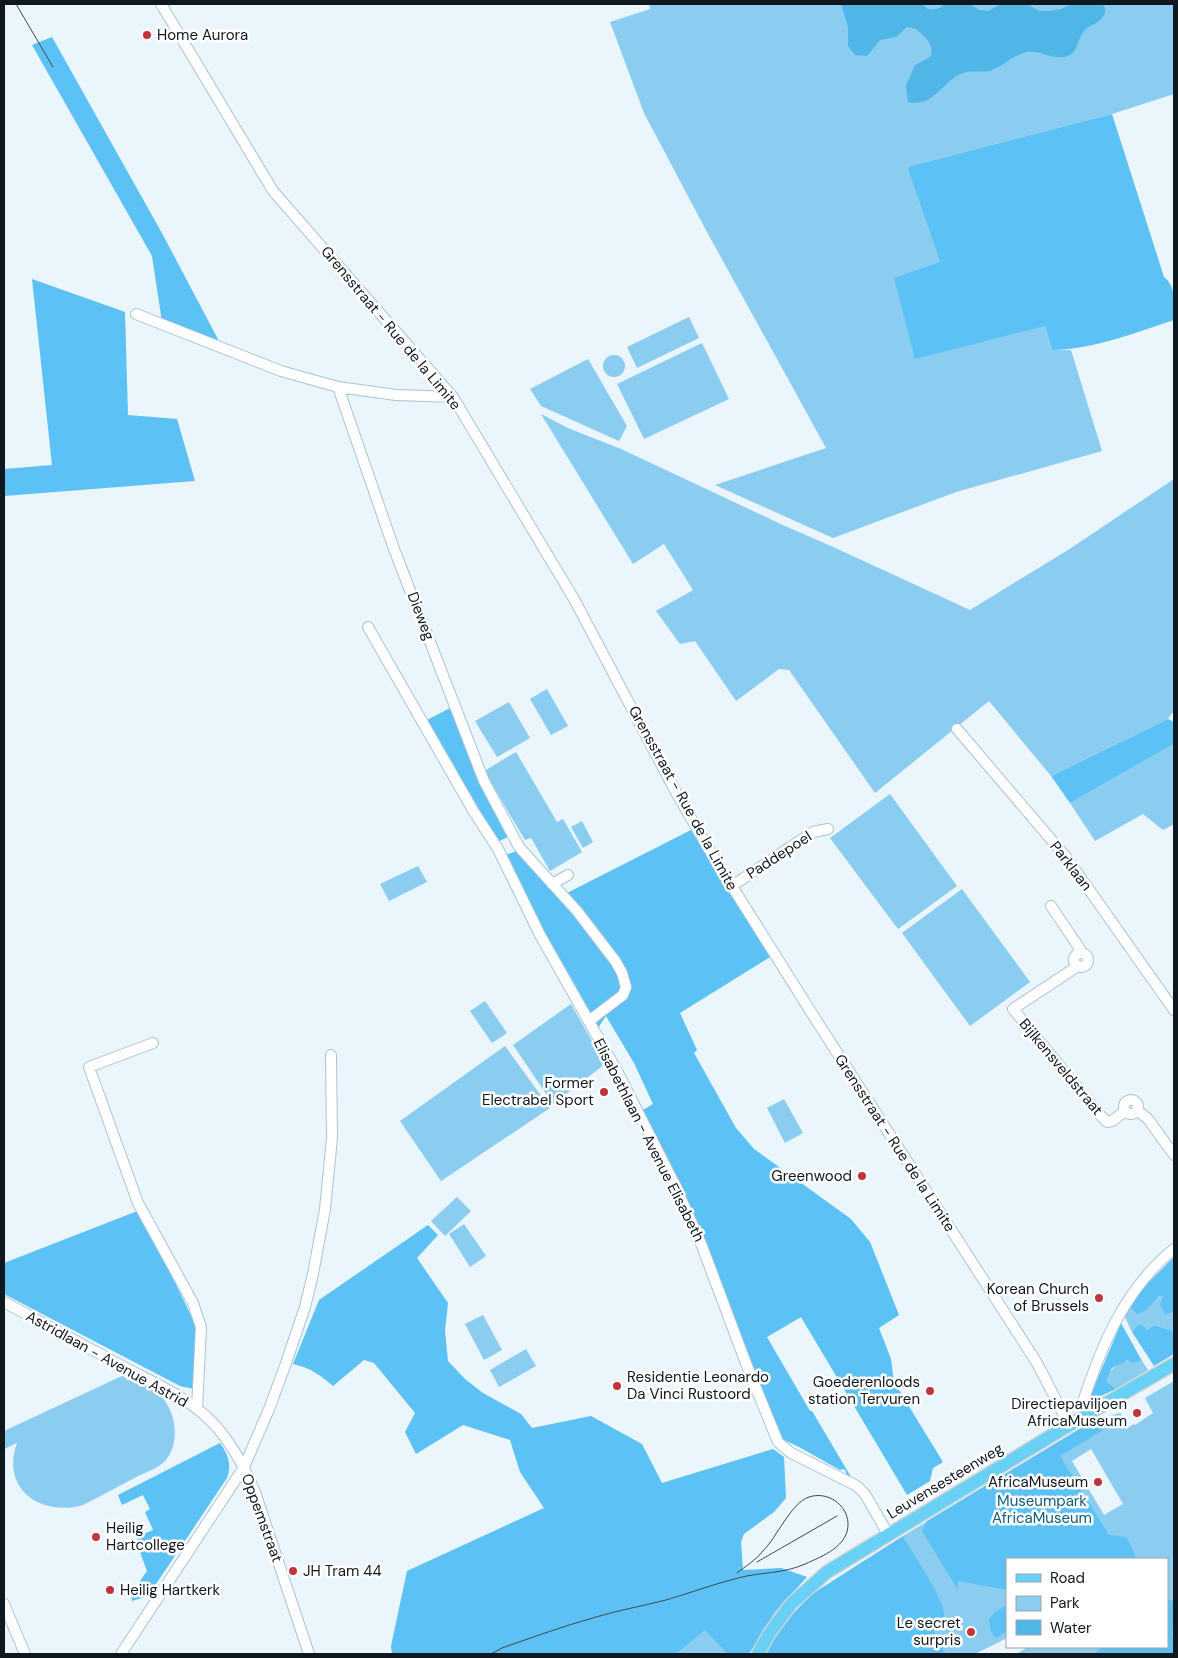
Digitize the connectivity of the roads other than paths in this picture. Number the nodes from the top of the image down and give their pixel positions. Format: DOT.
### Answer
graph roads {
  1 [pos="161,4"];
  2 [pos="136,314"];
  3 [pos="338,388"];
  4 [pos="453,398"];
  5 [pos="368,627"];
  6 [pos="957,729"];
  7 [pos="828,829"];
  8 [pos="515,840"];
  9 [pos="498,849"];
  10 [pos="568,875"];
  11 [pos="552,884"];
  12 [pos="732,886"];
  13 [pos="1051,906"];
  14 [pos="1174,1010"];
  15 [pos="589,1021"];
  16 [pos="153,1043"];
  17 [pos="331,1055"];
  18 [pos="1174,1155"];
  19 [pos="1174,1248"];
  20 [pos="4,1302"];
  21 [pos="1174,1364"];
  22 [pos="1082,1404"];
  23 [pos="197,1409"];
  24 [pos="1069,1425"];
  25 [pos="244,1467"];
  26 [pos="888,1534"];
  27 [pos="4,1604"];
  28 [pos="26,1654"];
  29 [pos="121,1654"];
  30 [pos="309,1654"];
  31 [pos="758,1654"];
  1 -- 4 [label="street, Grensstraat - Rue de la Limite"];
  2 -- 3 [label="street"];
  3 -- 4 [label="street"];
  3 -- 8 [label="street, Dieweg"];
  4 -- 12 [label="street, Grensstraat - Rue de la Limite"];
  5 -- 9 [label="street, Elisabethlaan - Avenue Elisabeth"];
  6 -- 14 [label="street, Parklaan"];
  7 -- 12 [label="street, Paddepoel"];
  8 -- 9 [label="street"];
  8 -- 11 [label="street, Dieweg"];
  9 -- 15 [label="street, Elisabethlaan - Avenue Elisabeth"];
  10 -- 11 [label="street"];
  11 -- 15 [label="street, Dieweg"];
  12 -- 24 [label="street, Grensstraat - Rue de la Limite"];
  13 -- 18 [label="street, Bijlkensveldstraat"];
  15 -- 26 [label="street, Elisabethlaan - Avenue Elisabeth"];
  16 -- 23 [label="street"];
  17 -- 25 [label="street"];
  19 -- 22 [label="street"];
  20 -- 23 [label="street, Astridlaan - Avenue Astrid"];
  21 -- 24 [label="main road, Leuvensesteenweg"];
  23 -- 25 [label="street, Astridlaan - Avenue Astrid"];
  24 -- 26 [label="main road, Leuvensesteenweg"];
  25 -- 29 [label="street"];
  25 -- 30 [label="street, Oppemstraat"];
  26 -- 31 [label="main road, Leuvensesteenweg"];
  27 -- 28 [label="street"];
}
